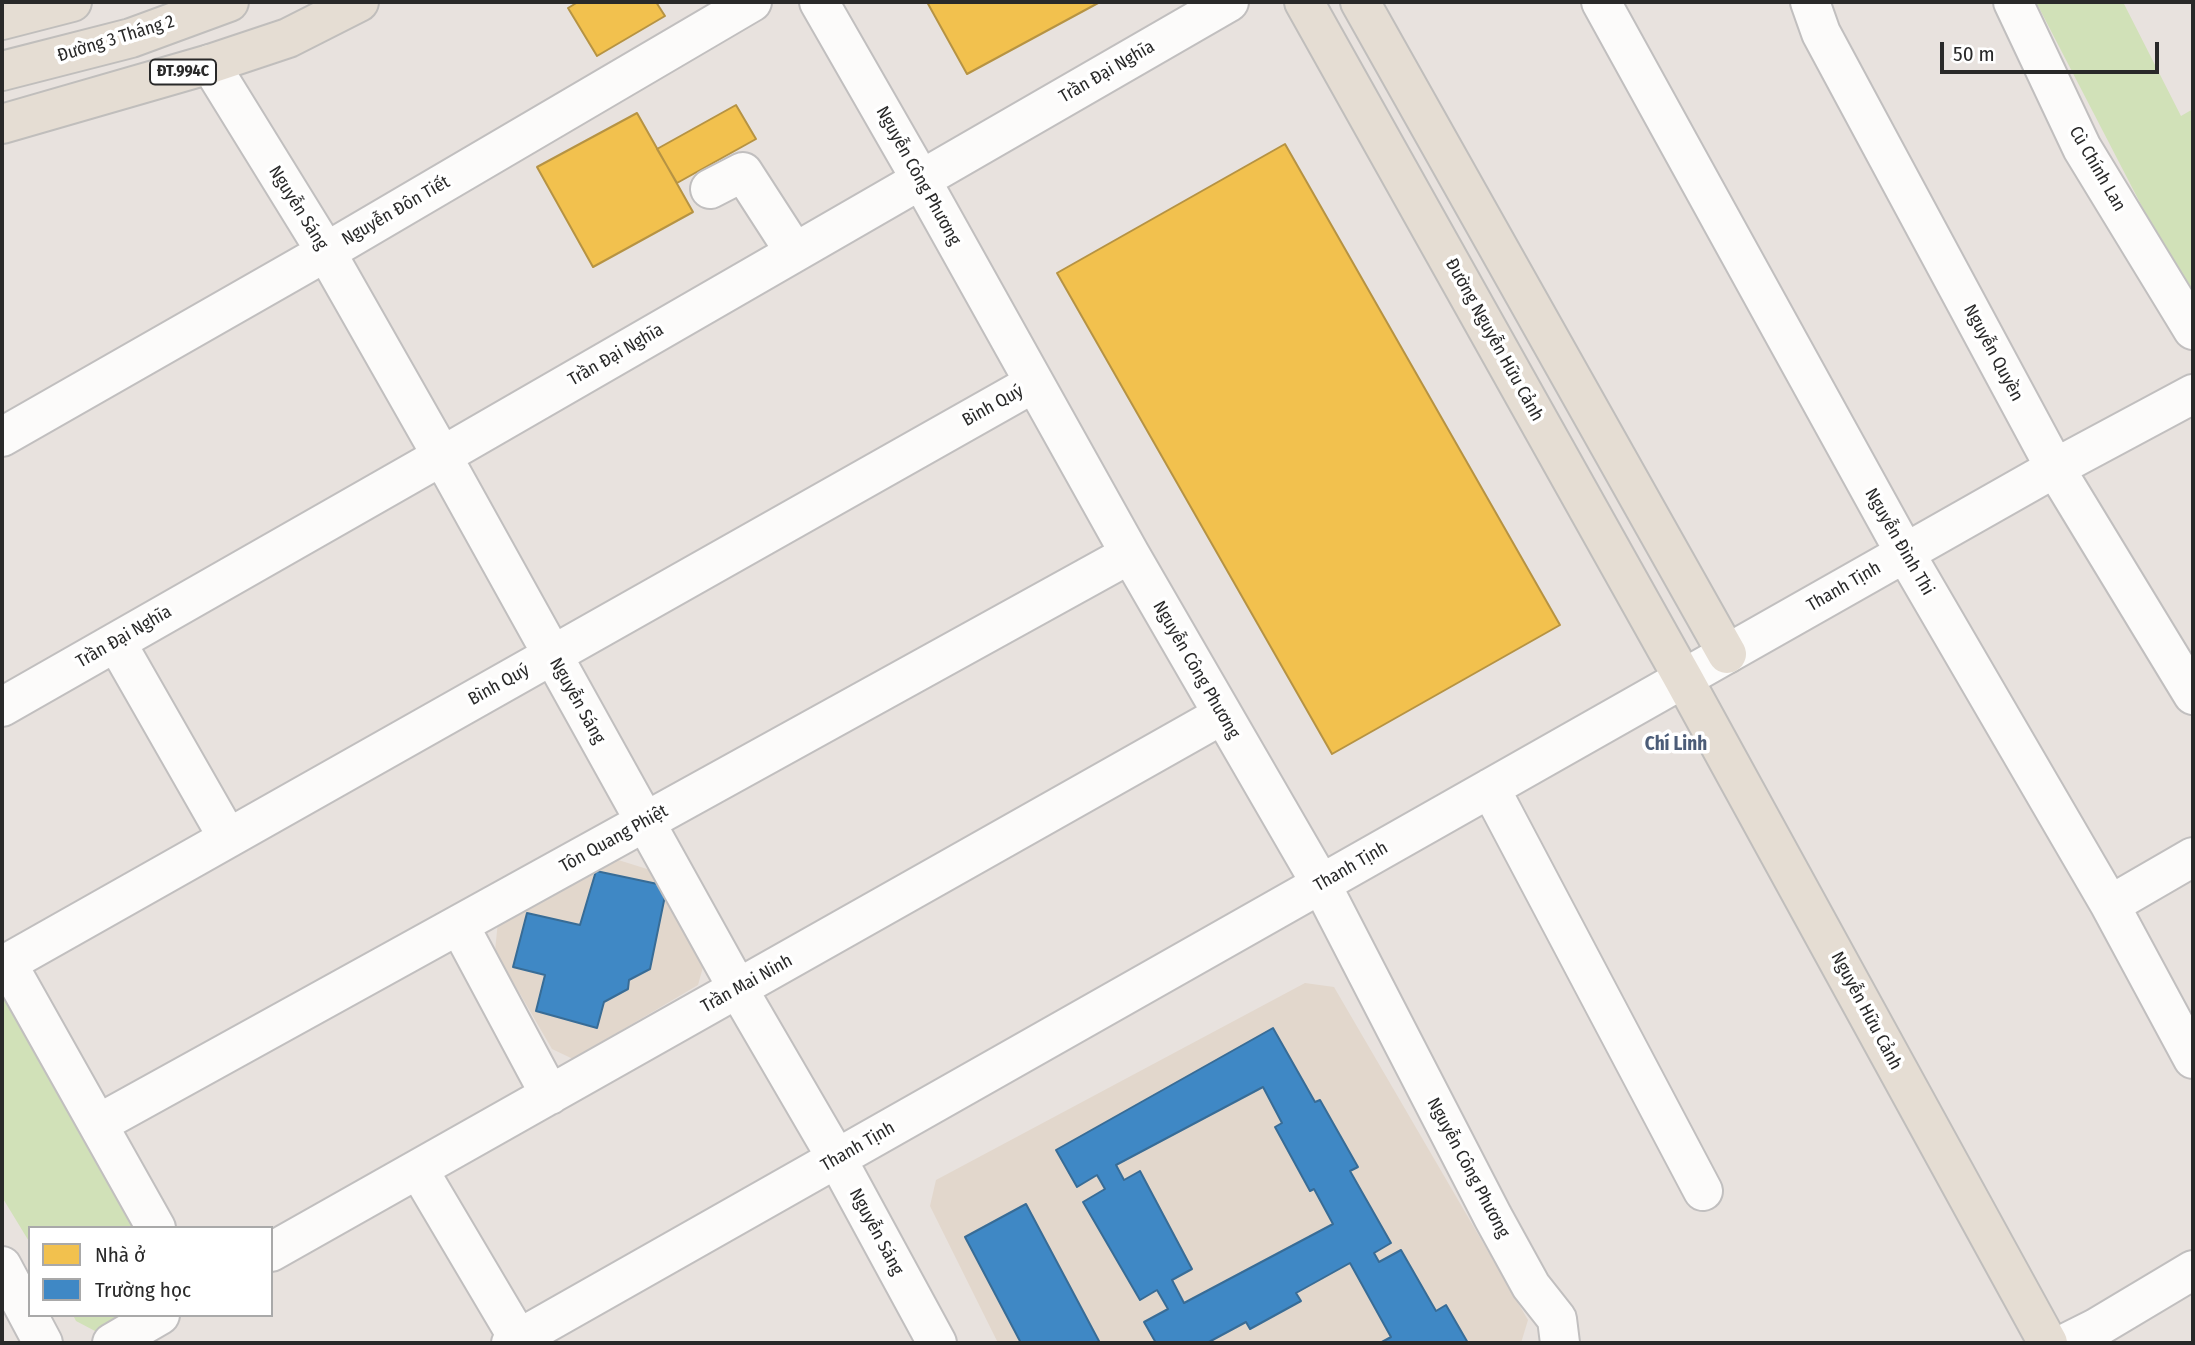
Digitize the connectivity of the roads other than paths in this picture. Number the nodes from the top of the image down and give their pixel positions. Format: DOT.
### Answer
graph roads {
  1 [pos="72,2"];
  2 [pos="229,2"];
  3 [pos="359,2"];
  4 [pos="752,2"];
  5 [pos="819,2"];
  6 [pos="1229,2"];
  7 [pos="1304,2"];
  8 [pos="1360,2"];
  9 [pos="1810,2"];
  10 [pos="2013,2"];
  11 [pos="1609,8"];
  12 [pos="2,20"];
  13 [pos="210,64"];
  14 [pos="2,71"];
  15 [pos="2,124"];
  16 [pos="920,178"];
  17 [pos="710,189"];
  18 [pos="794,251"];
  19 [pos="326,252"];
  20 [pos="2193,330"];
  21 [pos="1034,383"];
  22 [pos="2193,394"];
  23 [pos="2,437"];
  24 [pos="442,456"];
  25 [pos="2055,468"];
  26 [pos="1905,553"];
  27 [pos="1130,554"];
  28 [pos="116,642"];
  29 [pos="1727,654"];
  30 [pos="551,655"];
  31 [pos="1683,678"];
  32 [pos="2193,695"];
  33 [pos="2,707"];
  34 [pos="1222,715"];
  35 [pos="1490,788"];
  36 [pos="645,822"];
  37 [pos="228,838"];
  38 [pos="2193,857"];
  39 [pos="1321,884"];
  40 [pos="2110,905"];
  41 [pos="459,925"];
  42 [pos="4,965"];
  43 [pos="738,989"];
  44 [pos="2193,1059"];
  45 [pos="550,1095"];
  46 [pos="98,1124"];
  47 [pos="836,1159"];
  48 [pos="418,1169"];
  49 [pos="1703,1191"];
  50 [pos="155,1226"];
  51 [pos="273,1251"];
  52 [pos="2,1266"];
  53 [pos="2193,1270"];
  54 [pos="28,1315"];
  55 [pos="29,1317"];
  56 [pos="157,1317"];
  57 [pos="517,1342"];
  58 [pos="43,1343"];
  59 [pos="112,1343"];
  60 [pos="936,1343"];
  61 [pos="1559,1343"];
  62 [pos="2048,1343"];
  63 [pos="2066,1343"];
  1 -- 12 [label="main road"];
  2 -- 14 [label="main road, Đường 3 Tháng 2"];
  3 -- 13 [label="main road, ĐT.994C"];
  4 -- 19 [label="street, Nguyễn Đôn Tiết"];
  5 -- 16 [label="street, Nguyễn Công Phương"];
  6 -- 16 [label="street, Trần Đại Nghĩa"];
  7 -- 31 [label="main road, Đường Nguyễn Hữu Cảnh"];
  8 -- 29 [label="main road"];
  9 -- 25 [label="street, Nguyễn Quyền"];
  10 -- 20 [label="street, Cù Chính Lan"];
  11 -- 26 [label="street, Nguyễn Đình Thi"];
  13 -- 15 [label="main road, ĐT.994C"];
  13 -- 19 [label="street, Nguyễn Sáng"];
  16 -- 18 [label="street, Trần Đại Nghĩa"];
  16 -- 21 [label="street, Nguyễn Công Phương"];
  17 -- 18 [label="street"];
  18 -- 24 [label="street, Trần Đại Nghĩa"];
  19 -- 23 [label="street, Nguyễn Đôn Tiết"];
  19 -- 24 [label="street, Nguyễn Sáng"];
  21 -- 27 [label="street, Nguyễn Công Phương"];
  21 -- 30 [label="street, Bình Quý"];
  22 -- 25 [label="street, Thanh Tịnh"];
  24 -- 28 [label="street, Trần Đại Nghĩa"];
  24 -- 30 [label="street, Nguyễn Sáng"];
  25 -- 26 [label="street, Thanh Tịnh"];
  25 -- 32 [label="street, Nguyễn Quyền"];
  26 -- 29 [label="street, Thanh Tịnh"];
  26 -- 40 [label="street, Nguyễn Đình Thi"];
  27 -- 34 [label="street, Nguyễn Công Phương"];
  27 -- 36 [label="street, Tôn Quang Phiệt"];
  28 -- 33 [label="street, Trần Đại Nghĩa"];
  28 -- 37 [label="street"];
  29 -- 31 [label="street, Thanh Tịnh"];
  30 -- 36 [label="street, Nguyễn Sáng"];
  30 -- 37 [label="street, Bình Quý"];
  31 -- 35 [label="street, Thanh Tịnh"];
  31 -- 62 [label="main road, Nguyễn Hữu Cảnh"];
  34 -- 39 [label="street, Nguyễn Công Phương"];
  34 -- 43 [label="street, Trần Mai Ninh"];
  35 -- 39 [label="street, Thanh Tịnh"];
  35 -- 49 [label="street"];
  36 -- 41 [label="street, Tôn Quang Phiệt"];
  36 -- 43 [label="street, Nguyễn Sáng"];
  37 -- 42 [label="street, Bình Quý"];
  38 -- 40 [label="street"];
  39 -- 47 [label="street, Thanh Tịnh"];
  39 -- 61 [label="street, Nguyễn Công Phương"];
  40 -- 44 [label="street, Nguyễn Đình Thi"];
  41 -- 45 [label="street"];
  41 -- 46 [label="street, Tôn Quang Phiệt"];
  42 -- 46 [label="street"];
  43 -- 45 [label="street, Trần Mai Ninh"];
  43 -- 47 [label="street, Nguyễn Sáng"];
  45 -- 48 [label="street, Trần Mai Ninh"];
  46 -- 50 [label="street"];
  47 -- 57 [label="street, Thanh Tịnh"];
  47 -- 60 [label="street, Nguyễn Sáng"];
  48 -- 51 [label="street, Trần Mai Ninh"];
  48 -- 57 [label="street"];
  52 -- 54 [label="street"];
  53 -- 63 [label="street"];
  55 -- 58 [label="street"];
  56 -- 59 [label="street"];
}
